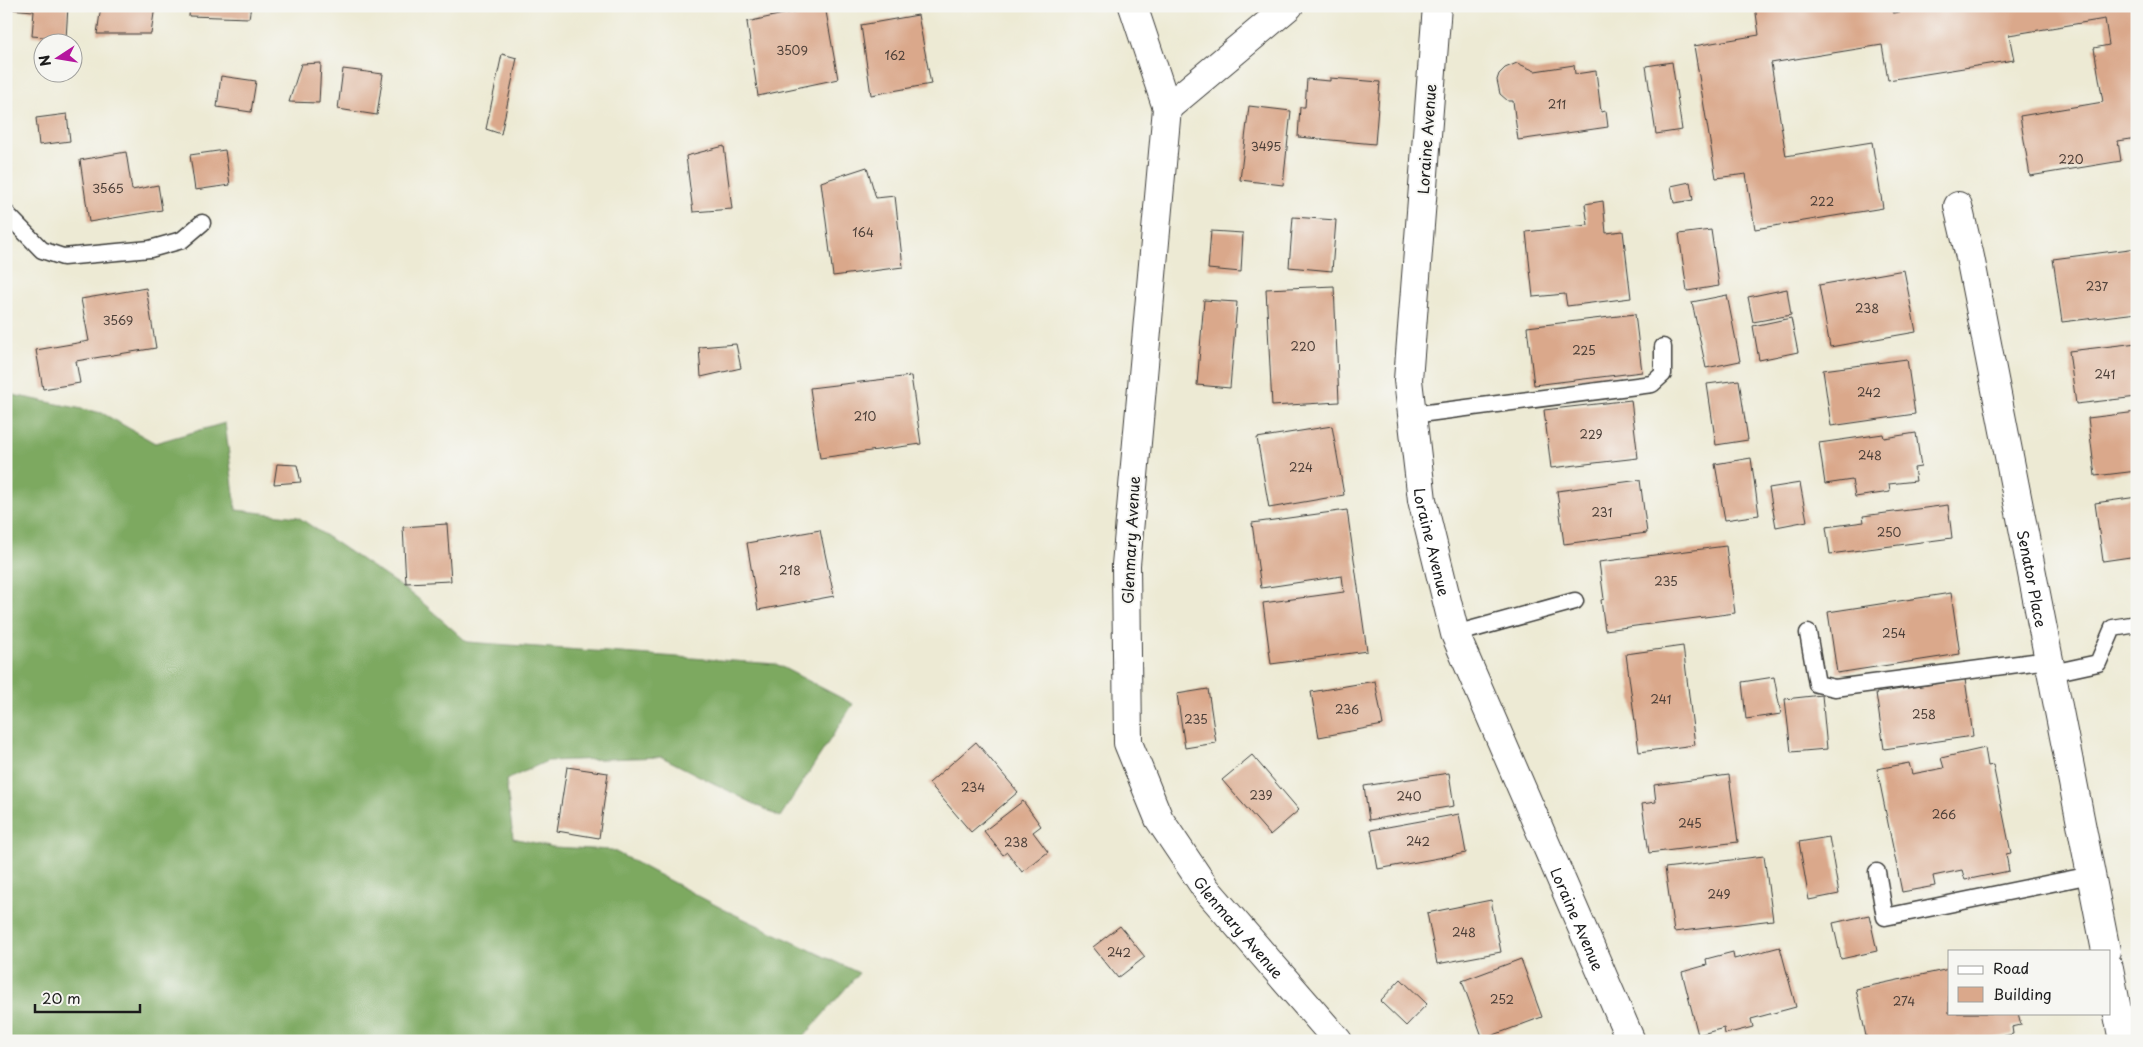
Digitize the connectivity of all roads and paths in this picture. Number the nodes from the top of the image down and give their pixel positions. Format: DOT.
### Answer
graph roads {
  1 [pos="1133,6"];
  2 [pos="1290,6"];
  3 [pos="1437,6"];
  4 [pos="1168,108"];
  5 [pos="1958,206"];
  6 [pos="6,214"];
  7 [pos="202,223"];
  8 [pos="1664,347"];
  9 [pos="1412,415"];
  10 [pos="1575,601"];
  11 [pos="2137,624"];
  12 [pos="1808,633"];
  13 [pos="1455,634"];
  14 [pos="2050,666"];
  15 [pos="1877,872"];
  16 [pos="2091,875"];
  17 [pos="2106,950"];
  18 [pos="2110,973"];
  19 [pos="1338,1041"];
  20 [pos="1631,1041"];
  21 [pos="2123,1041"];
  1 -- 4 [label="street, Glenmary Avenue"];
  2 -- 4 [label="street"];
  3 -- 9 [label="street, Loraine Avenue"];
  4 -- 19 [label="street, Glenmary Avenue"];
  5 -- 14 [label="street, Senator Place"];
  6 -- 7 [label="lane"];
  8 -- 9 [label="lane"];
  9 -- 13 [label="street, Loraine Avenue"];
  10 -- 13 [label="lane"];
  11 -- 14 [label="lane"];
  12 -- 14 [label="lane"];
  13 -- 20 [label="street, Loraine Avenue"];
  14 -- 16 [label="street, Senator Place"];
  15 -- 16 [label="lane"];
  16 -- 17 [label="street, Senator Place"];
  18 -- 21 [label="street"];
}
